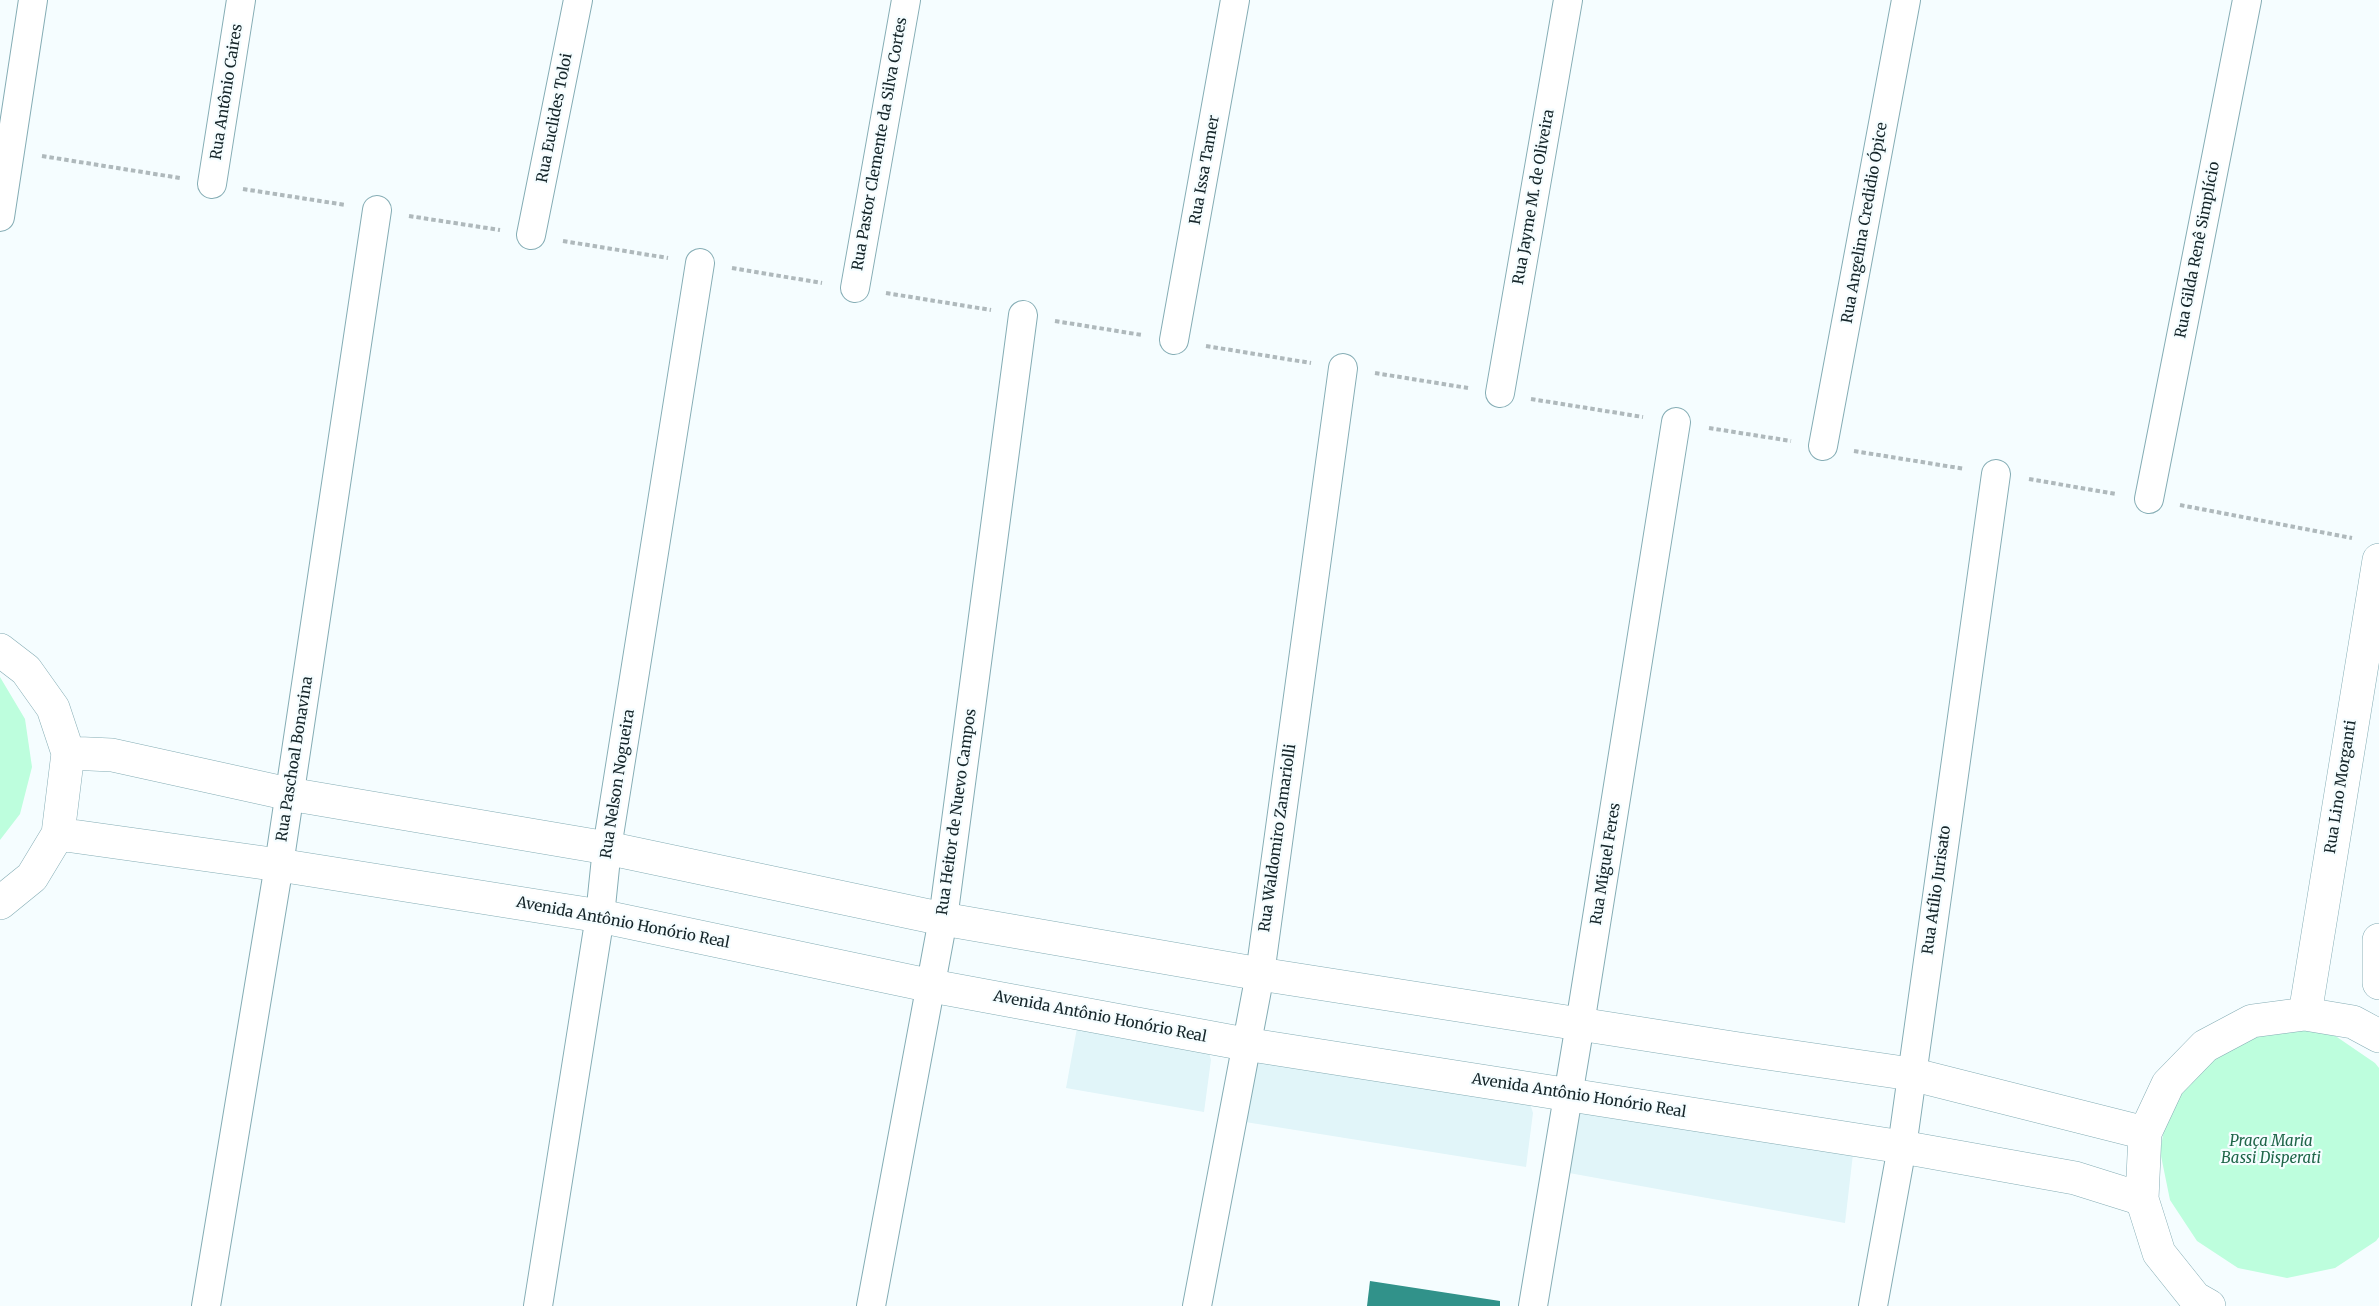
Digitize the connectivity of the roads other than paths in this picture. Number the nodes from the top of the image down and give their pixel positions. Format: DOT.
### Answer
graph roads {
  1 [pos="33,0"];
  2 [pos="241,0"];
  3 [pos="578,0"];
  4 [pos="906,0"];
  5 [pos="1235,0"];
  6 [pos="1568,0"];
  7 [pos="1906,0"];
  8 [pos="2247,0"];
  9 [pos="212,184"];
  10 [pos="377,210"];
  11 [pos="0,217"];
  12 [pos="531,235"];
  13 [pos="700,263"];
  14 [pos="855,288"];
  15 [pos="1023,315"];
  16 [pos="1174,340"];
  17 [pos="1343,368"];
  18 [pos="1500,393"];
  19 [pos="1676,422"];
  20 [pos="1823,446"];
  21 [pos="1996,474"];
  22 [pos="2149,499"];
  23 [pos="2379,560"];
  24 [pos="0,650"];
  25 [pos="68,753"];
  26 [pos="289,794"];
  27 [pos="58,834"];
  28 [pos="607,848"];
  29 [pos="279,865"];
  30 [pos="0,903"];
  31 [pos="600,916"];
  32 [pos="944,919"];
  33 [pos="2379,940"];
  34 [pos="1260,974"];
  35 [pos="2379,983"];
  36 [pos="932,986"];
  37 [pos="2305,1014"];
  38 [pos="1580,1024"];
  39 [pos="2379,1036"];
  40 [pos="1245,1044"];
  41 [pos="1911,1074"];
  42 [pos="1567,1094"];
  43 [pos="2145,1132"];
  44 [pos="1902,1147"];
  45 [pos="2142,1198"];
  46 [pos="206,1306"];
  47 [pos="538,1306"];
  48 [pos="871,1306"];
  49 [pos="1197,1306"];
  50 [pos="1533,1306"];
  51 [pos="1873,1306"];
  52 [pos="2209,1306"];
  1 -- 11 [label="street"];
  2 -- 9 [label="street, Rua Antônio Caires"];
  3 -- 12 [label="street, Rua Euclides Toloi"];
  4 -- 14 [label="street, Rua Pastor Clemente da Silva Cortes"];
  5 -- 16 [label="street, Rua Issa Tamer"];
  6 -- 18 [label="street, Rua Jayme M. de Oliveira"];
  7 -- 20 [label="street, Rua Angelina Credidio Ópice"];
  8 -- 22 [label="street, Rua Gilda Renê Simplício"];
  10 -- 26 [label="street, Rua Paschoal Bonavina"];
  13 -- 28 [label="street, Rua Nelson Nogueira"];
  15 -- 32 [label="street, Rua Heitor de Nuevo Campos"];
  17 -- 34 [label="street, Rua Waldomiro Zamariolli"];
  19 -- 38 [label="street, Rua Miguel Feres"];
  21 -- 41 [label="street, Rua Atílio Jurisato"];
  23 -- 37 [label="street, Rua Lino Morganti"];
  24 -- 25 [label="street"];
  25 -- 26 [label="street"];
  25 -- 27 [label="street"];
  26 -- 28 [label="street"];
  26 -- 29 [label="street, Rua Paschoal Bonavina"];
  27 -- 29 [label="street, Avenida Antônio Honório Real"];
  27 -- 30 [label="street"];
  28 -- 31 [label="street, Rua Nelson Nogueira"];
  28 -- 32 [label="street"];
  29 -- 31 [label="street, Avenida Antônio Honório Real"];
  29 -- 46 [label="street, Rua Paschoal Bonavina"];
  31 -- 36 [label="street, Avenida Antônio Honório Real"];
  31 -- 47 [label="street, Rua Nelson Nogueira"];
  32 -- 34 [label="street"];
  32 -- 36 [label="street, Rua Heitor de Nuevo Campos"];
  33 -- 35 [label="street"];
  34 -- 38 [label="street"];
  34 -- 40 [label="street, Rua Waldomiro Zamariolli"];
  36 -- 40 [label="street, Avenida Antônio Honório Real"];
  36 -- 48 [label="street, Rua Heitor de Nuevo Campos"];
  37 -- 39 [label="street"];
  37 -- 43 [label="street"];
  38 -- 41 [label="street"];
  38 -- 42 [label="street, Rua Miguel Feres"];
  40 -- 42 [label="street, Avenida Antônio Honório Real"];
  40 -- 49 [label="street, Rua Waldomiro Zamariolli"];
  41 -- 43 [label="street"];
  41 -- 44 [label="street, Rua Atílio Jurisato"];
  42 -- 44 [label="street, Avenida Antônio Honório Real"];
  42 -- 50 [label="street, Rua Miguel Feres"];
  43 -- 45 [label="street"];
  44 -- 45 [label="street, Avenida Antônio Honório Real"];
  44 -- 51 [label="street, Rua Atílio Jurisato"];
  45 -- 52 [label="street"];
}
